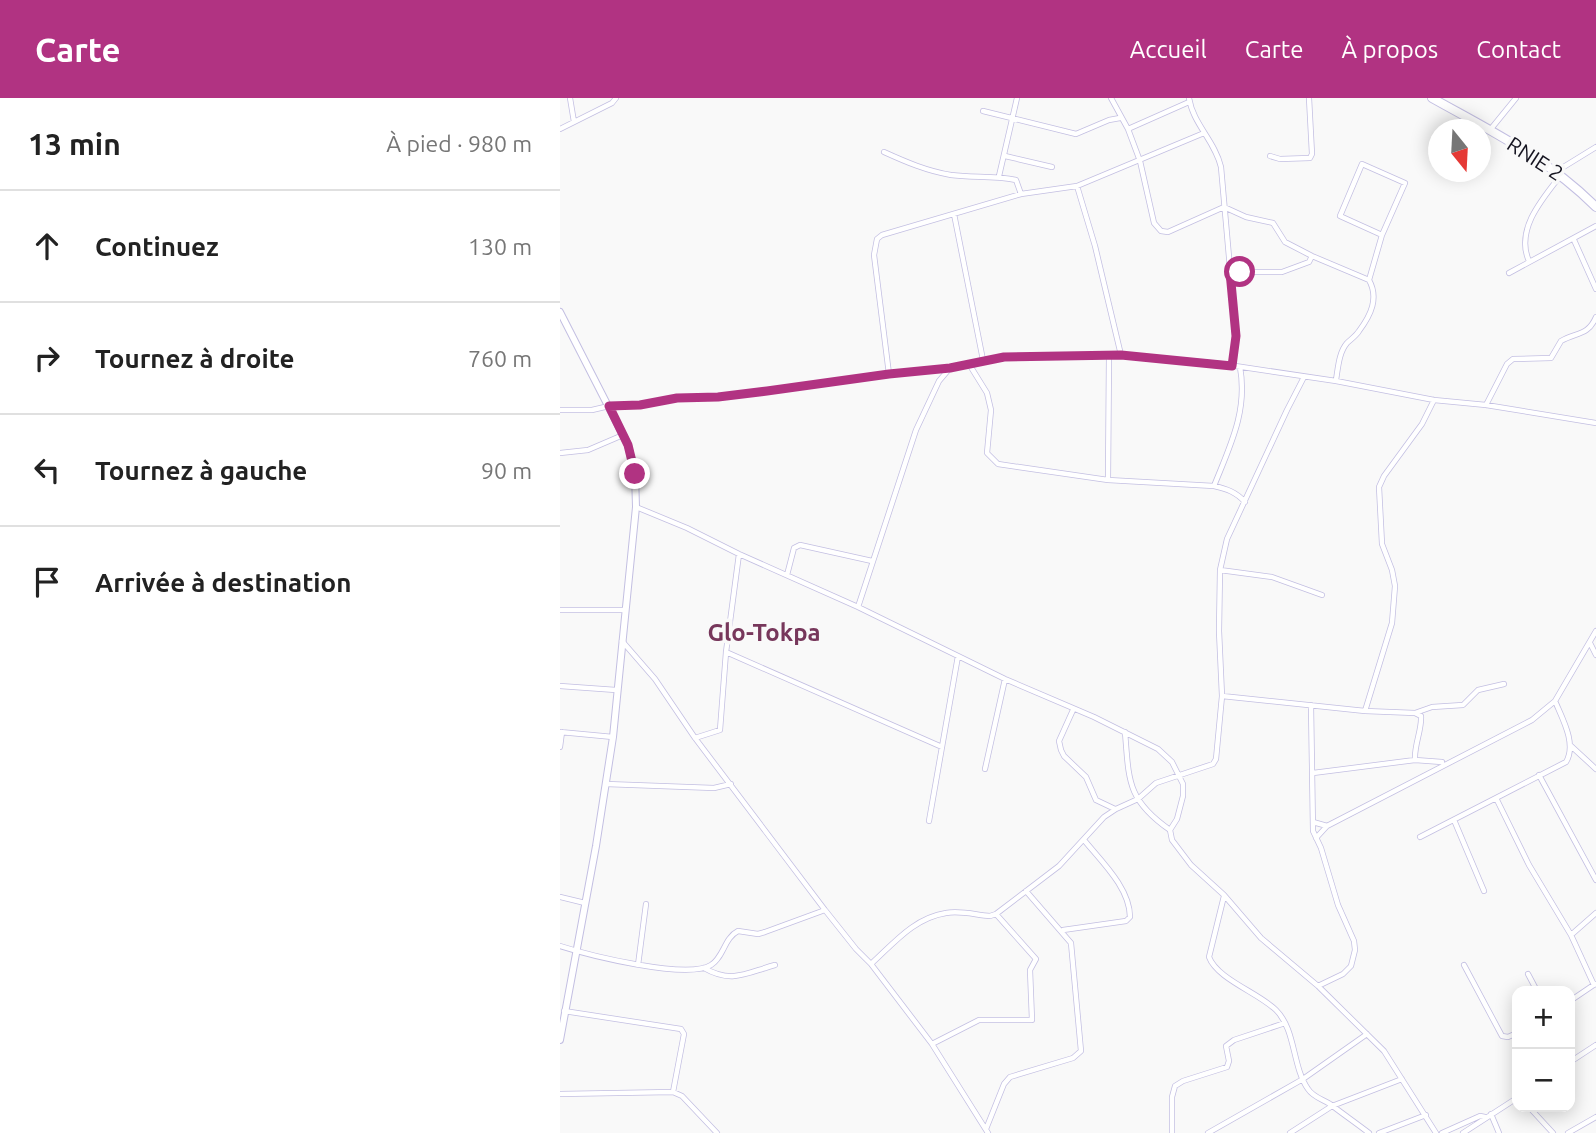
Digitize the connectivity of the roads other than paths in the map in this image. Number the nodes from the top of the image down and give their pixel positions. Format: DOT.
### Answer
graph roads {
  1 [pos="570,98"];
  2 [pos="616,98"];
  3 [pos="1017,98"];
  4 [pos="1111,98"];
  5 [pos="1309,98"];
  6 [pos="1432,98"];
  7 [pos="1516,98"];
  8 [pos="1189,100"];
  9 [pos="983,111"];
  10 [pos="1120,118"];
  11 [pos="1469,119"];
  12 [pos="1013,120"];
  13 [pos="574,122"];
  14 [pos="1491,128"];
  15 [pos="1128,129"];
  16 [pos="560,130"];
  17 [pos="1491,131"];
  18 [pos="1204,133"];
  19 [pos="1596,147"];
  20 [pos="884,152"];
  21 [pos="1004,156"];
  22 [pos="1270,156"];
  23 [pos="1140,161"];
  24 [pos="1052,167"];
  25 [pos="1559,173"];
  26 [pos="999,176"];
  27 [pos="1077,186"];
  28 [pos="1021,194"];
  29 [pos="1224,207"];
  30 [pos="1596,207"];
  31 [pos="954,214"];
  32 [pos="1596,226"];
  33 [pos="1382,235"];
  34 [pos="1574,240"];
  35 [pos="1312,256"];
  36 [pos="1529,261"];
  37 [pos="1230,272"];
  38 [pos="1509,273"];
  39 [pos="1368,280"];
  40 [pos="1596,289"];
  41 [pos="560,312"];
  42 [pos="1596,317"];
  43 [pos="1590,327"];
  44 [pos="1596,331"];
  45 [pos="1109,355"];
  46 [pos="1121,355"];
  47 [pos="983,361"];
  48 [pos="969,364"];
  49 [pos="1232,366"];
  50 [pos="1240,367"];
  51 [pos="950,368"];
  52 [pos="889,374"];
  53 [pos="1304,377"];
  54 [pos="1336,380"];
  55 [pos="1434,400"];
  56 [pos="1486,405"];
  57 [pos="609,406"];
  58 [pos="560,410"];
  59 [pos="1596,423"];
  60 [pos="623,435"];
  61 [pos="560,453"];
  62 [pos="1108,480"];
  63 [pos="1214,486"];
  64 [pos="1245,502"];
  65 [pos="636,507"];
  66 [pos="739,554"];
  67 [pos="872,561"];
  68 [pos="1220,570"];
  69 [pos="787,575"];
  70 [pos="1322,595"];
  71 [pos="858,607"];
  72 [pos="560,610"];
  73 [pos="624,610"];
  74 [pos="1596,631"];
  75 [pos="622,641"];
  76 [pos="1590,643"];
  77 [pos="726,652"];
  78 [pos="1596,655"];
  79 [pos="958,656"];
  80 [pos="1005,679"];
  81 [pos="1503,684"];
  82 [pos="560,686"];
  83 [pos="616,690"];
  84 [pos="1222,696"];
  85 [pos="1555,701"];
  86 [pos="1311,705"];
  87 [pos="1073,710"];
  88 [pos="1365,711"];
  89 [pos="1415,713"];
  90 [pos="561,732"];
  91 [pos="1125,732"];
  92 [pos="613,737"];
  93 [pos="695,738"];
  94 [pos="1570,746"];
  95 [pos="560,747"];
  96 [pos="942,747"];
  97 [pos="1415,760"];
  98 [pos="1445,763"];
  99 [pos="985,769"];
  100 [pos="1596,769"];
  101 [pos="1313,773"];
  102 [pos="1180,775"];
  103 [pos="1539,775"];
  104 [pos="606,784"];
  105 [pos="732,784"];
  106 [pos="1496,798"];
  107 [pos="1138,799"];
  108 [pos="1116,809"];
  109 [pos="1454,820"];
  110 [pos="929,821"];
  111 [pos="1313,822"];
  112 [pos="1327,826"];
  113 [pos="1170,830"];
  114 [pos="1420,837"];
  115 [pos="1316,838"];
  116 [pos="1084,840"];
  117 [pos="1596,880"];
  118 [pos="1026,891"];
  119 [pos="1484,891"];
  120 [pos="1224,895"];
  121 [pos="560,897"];
  122 [pos="585,904"];
  123 [pos="646,904"];
  124 [pos="825,910"];
  125 [pos="1596,913"];
  126 [pos="996,914"];
  127 [pos="1062,930"];
  128 [pos="1571,934"];
  129 [pos="560,946"];
  130 [pos="575,951"];
  131 [pos="871,964"];
  132 [pos="638,965"];
  133 [pos="775,965"];
  134 [pos="1464,965"];
  135 [pos="703,968"];
  136 [pos="1528,974"];
  137 [pos="1595,984"];
  138 [pos="1318,986"];
  139 [pos="1534,986"];
  140 [pos="1575,998"];
  141 [pos="564,1012"];
  142 [pos="1284,1023"];
  143 [pos="1367,1034"];
  144 [pos="1512,1035"];
  145 [pos="560,1040"];
  146 [pos="932,1044"];
  147 [pos="1596,1045"];
  148 [pos="1575,1059"];
  149 [pos="1303,1079"];
  150 [pos="1402,1079"];
  151 [pos="673,1092"];
  152 [pos="560,1094"];
  153 [pos="1512,1103"];
  154 [pos="1332,1106"];
  155 [pos="1534,1112"];
  156 [pos="1426,1115"];
  157 [pos="1488,1115"];
  158 [pos="1596,1117"];
  159 [pos="1223,1126"];
  160 [pos="987,1131"];
  161 [pos="717,1133"];
  162 [pos="1172,1133"];
  163 [pos="1208,1133"];
  164 [pos="1223,1133"];
  165 [pos="1290,1133"];
  166 [pos="1368,1133"];
  167 [pos="1379,1133"];
  168 [pos="1436,1133"];
  169 [pos="1441,1133"];
  170 [pos="1463,1133"];
  171 [pos="1499,1133"];
  172 [pos="1553,1133"];
  173 [pos="1568,1133"];
  1 -- 13 [label="street"];
  2 -- 13 [label="street"];
  3 -- 12 [label="street"];
  4 -- 10 [label="street"];
  5 -- 22 [label="street"];
  6 -- 11 [label="highway, RNIE 2 / RNIE 2"];
  7 -- 14 [label="street"];
  8 -- 15 [label="street"];
  8 -- 18 [label="street"];
  9 -- 12 [label="street"];
  10 -- 12 [label="street"];
  10 -- 15 [label="street"];
  12 -- 21 [label="street"];
  13 -- 16 [label="street"];
  15 -- 23 [label="street"];
  17 -- 25 [label="highway, RNIE 2 / RNIE 2"];
  18 -- 23 [label="street"];
  18 -- 29 [label="street"];
  19 -- 25 [label="street"];
  20 -- 26 [label="street"];
  21 -- 24 [label="street"];
  21 -- 26 [label="street"];
  23 -- 27 [label="street"];
  23 -- 29 [label="street"];
  25 -- 30 [label="highway, RNIE 2 / RNIE 2"];
  25 -- 36 [label="street"];
  26 -- 28 [label="street"];
  27 -- 28 [label="street"];
  27 -- 46 [label="street"];
  28 -- 31 [label="street"];
  29 -- 35 [label="street"];
  29 -- 37 [label="street"];
  31 -- 47 [label="street"];
  31 -- 52 [label="street"];
  32 -- 34 [label="street"];
  33 -- 33 [label="street"];
  33 -- 39 [label="street"];
  34 -- 36 [label="street"];
  34 -- 40 [label="street"];
  35 -- 37 [label="street"];
  35 -- 39 [label="street"];
  36 -- 38 [label="street"];
  37 -- 49 [label="street"];
  39 -- 54 [label="street"];
  41 -- 57 [label="main road"];
  42 -- 43 [label="street"];
  43 -- 44 [label="street"];
  43 -- 56 [label="street"];
  45 -- 46 [label="street"];
  45 -- 47 [label="street"];
  45 -- 62 [label="street"];
  46 -- 49 [label="street"];
  47 -- 48 [label="street"];
  48 -- 51 [label="street"];
  48 -- 62 [label="street"];
  49 -- 50 [label="street"];
  50 -- 53 [label="street"];
  50 -- 63 [label="street"];
  51 -- 52 [label="street"];
  51 -- 67 [label="street"];
  52 -- 57 [label="street"];
  53 -- 54 [label="street"];
  53 -- 64 [label="street"];
  54 -- 55 [label="street"];
  55 -- 56 [label="street"];
  55 -- 88 [label="street"];
  56 -- 59 [label="street"];
  57 -- 58 [label="street"];
  57 -- 60 [label="main road"];
  60 -- 61 [label="street"];
  60 -- 65 [label="main road"];
  62 -- 63 [label="street"];
  63 -- 64 [label="street"];
  64 -- 68 [label="street"];
  65 -- 66 [label="street"];
  65 -- 73 [label="main road"];
  66 -- 69 [label="street"];
  66 -- 77 [label="street"];
  67 -- 69 [label="street"];
  67 -- 71 [label="street"];
  68 -- 70 [label="street"];
  68 -- 84 [label="street"];
  69 -- 71 [label="street"];
  71 -- 79 [label="street"];
  72 -- 73 [label="street"];
  73 -- 75 [label="main road"];
  74 -- 76 [label="street"];
  75 -- 83 [label="main road"];
  75 -- 93 [label="street"];
  76 -- 78 [label="street"];
  76 -- 85 [label="street"];
  77 -- 93 [label="street"];
  77 -- 96 [label="street"];
  79 -- 80 [label="street"];
  79 -- 96 [label="street"];
  80 -- 87 [label="street"];
  80 -- 99 [label="street"];
  81 -- 89 [label="street"];
  82 -- 83 [label="street"];
  83 -- 92 [label="main road"];
  84 -- 86 [label="street"];
  84 -- 102 [label="street"];
  85 -- 94 [label="street"];
  85 -- 98 [label="street"];
  86 -- 88 [label="street"];
  86 -- 101 [label="street"];
  87 -- 91 [label="street"];
  87 -- 108 [label="street"];
  88 -- 89 [label="street"];
  89 -- 97 [label="street"];
  90 -- 92 [label="street"];
  90 -- 95 [label="street"];
  91 -- 102 [label="street"];
  91 -- 107 [label="street"];
  92 -- 104 [label="main road"];
  93 -- 105 [label="street"];
  94 -- 100 [label="street"];
  94 -- 103 [label="street"];
  96 -- 110 [label="street"];
  97 -- 98 [label="street"];
  97 -- 101 [label="street"];
  98 -- 112 [label="street"];
  101 -- 111 [label="street"];
  102 -- 107 [label="street"];
  102 -- 113 [label="street"];
  103 -- 106 [label="street"];
  103 -- 117 [label="street"];
  104 -- 105 [label="street"];
  104 -- 122 [label="main road"];
  105 -- 124 [label="street"];
  106 -- 109 [label="street"];
  106 -- 128 [label="street"];
  107 -- 108 [label="street"];
  107 -- 113 [label="street"];
  108 -- 116 [label="street"];
  109 -- 114 [label="street"];
  109 -- 119 [label="street"];
  111 -- 112 [label="street"];
  111 -- 115 [label="street"];
  112 -- 115 [label="street"];
  113 -- 120 [label="street"];
  115 -- 138 [label="street"];
  116 -- 118 [label="street"];
  116 -- 127 [label="street"];
  118 -- 126 [label="street"];
  118 -- 127 [label="street"];
  120 -- 138 [label="street"];
  120 -- 142 [label="street"];
  121 -- 122 [label="street"];
  122 -- 130 [label="main road"];
  123 -- 132 [label="street"];
  124 -- 131 [label="street"];
  124 -- 135 [label="street"];
  125 -- 128 [label="street"];
  126 -- 131 [label="street"];
  126 -- 146 [label="street"];
  127 -- 160 [label="street"];
  128 -- 137 [label="street"];
  129 -- 130 [label="street"];
  130 -- 132 [label="street"];
  130 -- 141 [label="main road"];
  131 -- 146 [label="street"];
  132 -- 135 [label="street"];
  133 -- 135 [label="street"];
  134 -- 144 [label="street"];
  136 -- 139 [label="street"];
  137 -- 140 [label="street"];
  138 -- 143 [label="street"];
  141 -- 145 [label="main road"];
  141 -- 151 [label="street"];
  142 -- 149 [label="street"];
  142 -- 162 [label="street"];
  143 -- 149 [label="street"];
  143 -- 150 [label="street"];
  146 -- 160 [label="street"];
  147 -- 148 [label="street"];
  149 -- 154 [label="street"];
  149 -- 159 [label="street"];
  150 -- 154 [label="street"];
  150 -- 156 [label="street"];
  151 -- 152 [label="street"];
  151 -- 161 [label="street"];
  153 -- 157 [label="street"];
  154 -- 165 [label="street"];
  154 -- 166 [label="street"];
  155 -- 172 [label="street"];
  156 -- 167 [label="street"];
  156 -- 168 [label="street"];
  157 -- 169 [label="street"];
  157 -- 170 [label="street"];
  157 -- 171 [label="street"];
  158 -- 173 [label="street"];
  159 -- 163 [label="street"];
  159 -- 164 [label="street"];
}
